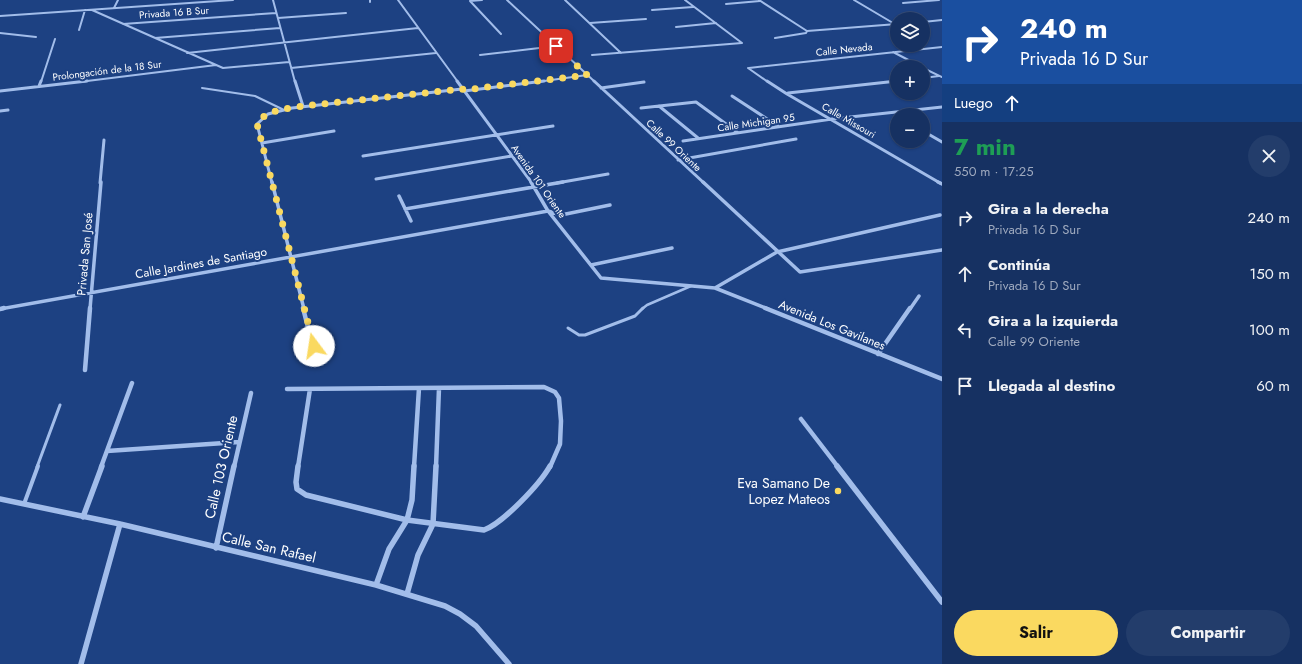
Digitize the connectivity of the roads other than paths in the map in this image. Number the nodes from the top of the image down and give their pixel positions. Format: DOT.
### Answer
graph roads {
  1 [pos="118,0"];
  2 [pos="160,0"];
  3 [pos="233,0"];
  4 [pos="273,0"];
  5 [pos="398,0"];
  6 [pos="482,0"];
  7 [pos="507,0"];
  8 [pos="565,0"];
  9 [pos="685,0"];
  10 [pos="854,0"];
  11 [pos="939,0"];
  12 [pos="760,1"];
  13 [pos="903,3"];
  14 [pos="726,4"];
  15 [pos="159,5"];
  16 [pos="694,7"];
  17 [pos="114,8"];
  18 [pos="91,9"];
  19 [pos="85,10"];
  20 [pos="652,10"];
  21 [pos="276,13"];
  22 [pos="346,13"];
  23 [pos="1,16"];
  24 [pos="278,18"];
  25 [pos="646,19"];
  26 [pos="942,20"];
  27 [pos="0,21"];
  28 [pos="890,21"];
  29 [pos="930,21"];
  30 [pos="590,23"];
  31 [pos="716,23"];
  32 [pos="121,24"];
  33 [pos="890,24"];
  34 [pos="676,27"];
  35 [pos="280,28"];
  36 [pos="418,28"];
  37 [pos="79,30"];
  38 [pos="807,31"];
  39 [pos="0,33"];
  40 [pos="501,34"];
  41 [pos="36,38"];
  42 [pos="153,38"];
  43 [pos="775,38"];
  44 [pos="55,40"];
  45 [pos="284,42"];
  46 [pos="556,46"];
  47 [pos="942,47"];
  48 [pos="930,48"];
  49 [pos="892,52"];
  50 [pos="187,53"];
  51 [pos="436,53"];
  52 [pos="621,53"];
  53 [pos="480,55"];
  54 [pos="592,55"];
  55 [pos="908,60"];
  56 [pos="289,62"];
  57 [pos="216,65"];
  58 [pos="291,68"];
  59 [pos="748,68"];
  60 [pos="930,71"];
  61 [pos="587,75"];
  62 [pos="940,76"];
  63 [pos="930,77"];
  64 [pos="644,82"];
  65 [pos="890,82"];
  66 [pos="39,86"];
  67 [pos="202,88"];
  68 [pos="601,88"];
  69 [pos="463,90"];
  70 [pos="0,91"];
  71 [pos="787,94"];
  72 [pos="732,96"];
  73 [pos="303,106"];
  74 [pos="659,106"];
  75 [pos="942,107"];
  76 [pos="641,108"];
  77 [pos="930,109"];
  78 [pos="8,110"];
  79 [pos="282,110"];
  80 [pos="0,111"];
  81 [pos="890,114"];
  82 [pos="832,119"];
  83 [pos="553,126"];
  84 [pos="778,127"];
  85 [pos="334,131"];
  86 [pos="737,132"];
  87 [pos="496,135"];
  88 [pos="930,135"];
  89 [pos="698,138"];
  90 [pos="104,140"];
  91 [pos="796,140"];
  92 [pos="683,141"];
  93 [pos="942,142"];
  94 [pos="262,143"];
  95 [pos="363,156"];
  96 [pos="512,156"];
  97 [pos="678,160"];
  98 [pos="608,174"];
  99 [pos="376,179"];
  100 [pos="942,184"];
  101 [pos="535,187"];
  102 [pos="399,196"];
  103 [pos="610,205"];
  104 [pos="405,208"];
  105 [pos="548,211"];
  106 [pos="940,215"];
  107 [pos="411,221"];
  108 [pos="672,248"];
  109 [pos="942,250"];
  110 [pos="777,252"];
  111 [pos="290,257"];
  112 [pos="591,265"];
  113 [pos="691,286"];
  114 [pos="715,288"];
  115 [pos="92,292"];
  116 [pos="919,296"];
  117 [pos="0,309"];
  118 [pos="568,328"];
  119 [pos="314,346"];
  120 [pos="878,354"];
  121 [pos="85,370"];
  122 [pos="942,379"];
  123 [pos="132,382"];
  124 [pos="419,388"];
  125 [pos="439,388"];
  126 [pos="287,389"];
  127 [pos="310,389"];
  128 [pos="251,393"];
  129 [pos="60,405"];
  130 [pos="801,419"];
  131 [pos="239,442"];
  132 [pos="107,451"];
  133 [pos="0,499"];
  134 [pos="24,504"];
  135 [pos="82,517"];
  136 [pos="407,520"];
  137 [pos="120,524"];
  138 [pos="433,524"];
  139 [pos="216,548"];
  140 [pos="376,585"];
  141 [pos="407,594"];
  142 [pos="942,602"];
  143 [pos="81,664"];
  144 [pos="509,664"];
  1 -- 17 [label="street"];
  2 -- 15 [label="street"];
  3 -- 15 [label="street"];
  4 -- 21 [label="street"];
  5 -- 36 [label="street, Avenida 101 Oriente"];
  6 -- 40 [label="street"];
  7 -- 46 [label="street, Calle 99 Oriente"];
  8 -- 30 [label="street"];
  9 -- 16 [label="street"];
  10 -- 28 [label="street"];
  11 -- 13 [label="street"];
  12 -- 14 [label="street"];
  12 -- 38 [label="street"];
  15 -- 17 [label="street"];
  16 -- 20 [label="street"];
  16 -- 31 [label="street"];
  17 -- 18 [label="street"];
  18 -- 19 [label="street"];
  18 -- 32 [label="street"];
  19 -- 23 [label="street"];
  19 -- 37 [label="street"];
  21 -- 24 [label="street"];
  21 -- 32 [label="street, Privada 16 B Sur"];
  22 -- 24 [label="street"];
  23 -- 27 [label="street"];
  24 -- 35 [label="street"];
  25 -- 30 [label="street"];
  26 -- 29 [label="street"];
  30 -- 52 [label="street"];
  31 -- 34 [label="street"];
  31 -- 52 [label="street"];
  32 -- 42 [label="street"];
  33 -- 38 [label="street"];
  35 -- 42 [label="street"];
  35 -- 45 [label="street"];
  36 -- 45 [label="street"];
  36 -- 51 [label="street, Avenida 101 Oriente"];
  38 -- 43 [label="street"];
  39 -- 41 [label="street"];
  42 -- 50 [label="street"];
  44 -- 66 [label="street"];
  45 -- 50 [label="street"];
  45 -- 56 [label="street"];
  46 -- 53 [label="street"];
  46 -- 61 [label="street, Calle 99 Oriente"];
  47 -- 48 [label="street, Calle Nevada"];
  49 -- 55 [label="street"];
  49 -- 59 [label="street, Calle Nevada"];
  50 -- 57 [label="street"];
  51 -- 58 [label="street"];
  51 -- 69 [label="street, Avenida 101 Oriente"];
  52 -- 54 [label="street"];
  56 -- 57 [label="street"];
  56 -- 58 [label="street"];
  57 -- 66 [label="street, Prolongación de la 18 Sur"];
  58 -- 73 [label="street"];
  59 -- 71 [label="street, Calle Missouri"];
  60 -- 62 [label="street"];
  61 -- 68 [label="street, Calle 99 Oriente"];
  61 -- 69 [label="street"];
  62 -- 63 [label="street"];
  64 -- 68 [label="street"];
  65 -- 71 [label="street"];
  66 -- 70 [label="street, Prolongación de la 18 Sur"];
  67 -- 79 [label="lane"];
  68 -- 97 [label="street, Calle 99 Oriente"];
  69 -- 73 [label="street"];
  69 -- 87 [label="street, Avenida 101 Oriente"];
  71 -- 82 [label="street, Calle Missouri"];
  72 -- 84 [label="street"];
  73 -- 79 [label="street"];
  74 -- 76 [label="street"];
  74 -- 86 [label="street"];
  74 -- 89 [label="street"];
  75 -- 77 [label="street, Calle Michigan 95"];
  78 -- 80 [label="street"];
  79 -- 94 [label="street"];
  81 -- 82 [label="street, Calle Michigan 95"];
  82 -- 84 [label="street, Calle Michigan 95"];
  82 -- 100 [label="street, Calle Missouri"];
  83 -- 87 [label="street"];
  84 -- 86 [label="street, Calle Michigan 95"];
  85 -- 94 [label="street"];
  86 -- 89 [label="street, Calle Michigan 95"];
  87 -- 95 [label="street"];
  87 -- 96 [label="street, Avenida 101 Oriente"];
  88 -- 93 [label="street"];
  89 -- 92 [label="street, Calle Michigan 95"];
  90 -- 115 [label="street, Privada San José"];
  91 -- 97 [label="street"];
  94 -- 111 [label="street"];
  96 -- 99 [label="street"];
  96 -- 101 [label="street, Avenida 101 Oriente"];
  97 -- 110 [label="street, Calle 99 Oriente"];
  98 -- 101 [label="street"];
  101 -- 104 [label="street"];
  101 -- 105 [label="street, Avenida 101 Oriente"];
  102 -- 104 [label="street"];
  103 -- 105 [label="street, Calle Jardines de Santiago"];
  104 -- 107 [label="street"];
  105 -- 111 [label="street, Calle Jardines de Santiago"];
  105 -- 112 [label="street, Avenida 101 Oriente"];
  106 -- 110 [label="street"];
  108 -- 112 [label="street"];
  109 -- 110 [label="street, Calle 99 Oriente"];
  110 -- 114 [label="street"];
  111 -- 115 [label="street, Calle Jardines de Santiago"];
  111 -- 119 [label="street"];
  112 -- 113 [label="street, Avenida 101 Oriente"];
  113 -- 114 [label="street, Avenida 101 Oriente"];
  113 -- 118 [label="lane"];
  114 -- 120 [label="street, Avenida Los Gavilanes"];
  115 -- 117 [label="street, Calle Jardines de Santiago"];
  115 -- 121 [label="street, Privada San José"];
  116 -- 120 [label="street"];
  120 -- 122 [label="street, Avenida Los Gavilanes"];
  123 -- 132 [label="street"];
  124 -- 125 [label="street"];
  124 -- 127 [label="street"];
  124 -- 136 [label="street"];
  125 -- 138 [label="street"];
  125 -- 138 [label="street"];
  126 -- 127 [label="street"];
  127 -- 136 [label="street"];
  128 -- 131 [label="street, Calle 103 Oriente"];
  129 -- 134 [label="lane"];
  130 -- 142 [label="street"];
  131 -- 132 [label="street"];
  131 -- 139 [label="street, Calle 103 Oriente"];
  132 -- 135 [label="street"];
  133 -- 134 [label="street, Calle San Rafael"];
  134 -- 135 [label="street, Calle San Rafael"];
  135 -- 137 [label="street, Calle San Rafael"];
  136 -- 138 [label="street"];
  136 -- 140 [label="street"];
  137 -- 139 [label="street, Calle San Rafael"];
  137 -- 143 [label="street"];
  138 -- 141 [label="street"];
  139 -- 140 [label="street, Calle San Rafael"];
  140 -- 141 [label="street, Calle San Rafael"];
  141 -- 144 [label="street, Calle San Rafael"];
}
